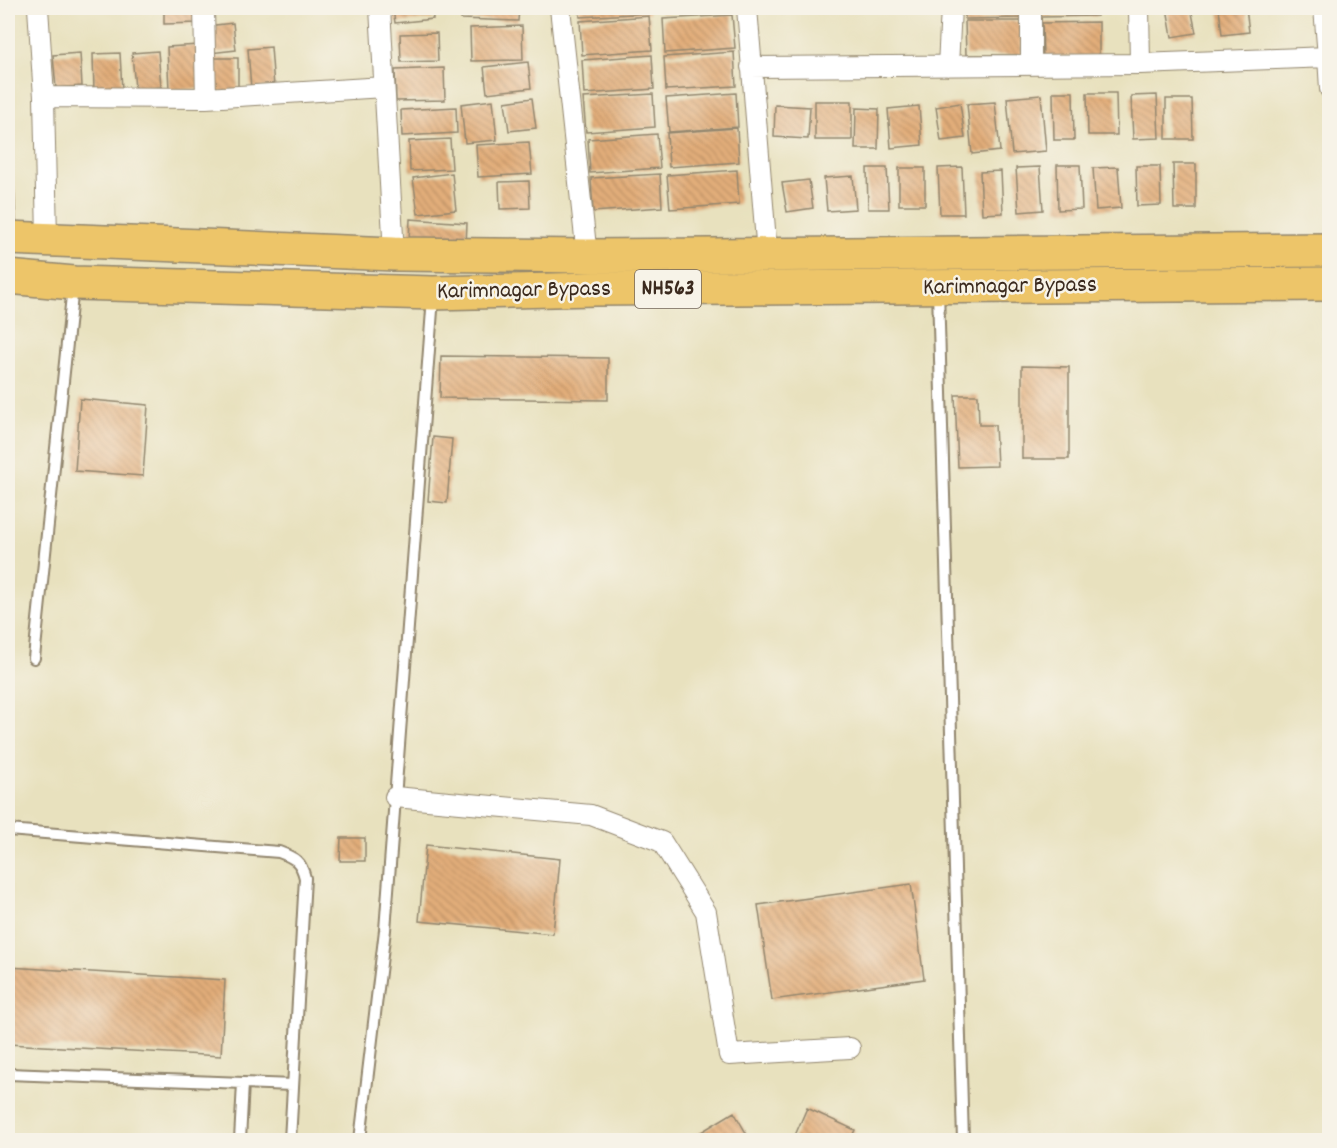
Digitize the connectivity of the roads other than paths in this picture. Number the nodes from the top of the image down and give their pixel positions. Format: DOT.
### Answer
graph roads {
  1 [pos="38,8"];
  2 [pos="204,8"];
  3 [pos="380,8"];
  4 [pos="560,8"];
  5 [pos="747,8"];
  6 [pos="951,8"];
  7 [pos="1031,8"];
  8 [pos="1139,8"];
  9 [pos="1324,8"];
  10 [pos="1328,57"];
  11 [pos="1031,63"];
  12 [pos="1140,64"];
  13 [pos="948,66"];
  14 [pos="751,68"];
  15 [pos="384,87"];
  16 [pos="1329,89"];
  17 [pos="44,97"];
  18 [pos="207,98"];
  19 [pos="8,238"];
  20 [pos="47,239"];
  21 [pos="1329,250"];
  22 [pos="394,254"];
  23 [pos="767,254"];
  24 [pos="587,256"];
  25 [pos="8,277"];
  26 [pos="74,283"];
  27 [pos="1329,284"];
  28 [pos="938,288"];
  29 [pos="434,293"];
  30 [pos="34,658"];
  31 [pos="395,796"];
  32 [pos="8,830"];
  33 [pos="850,1048"];
  34 [pos="8,1074"];
  35 [pos="243,1083"];
  36 [pos="293,1085"];
  37 [pos="240,1140"];
  38 [pos="290,1140"];
  39 [pos="360,1140"];
  40 [pos="963,1140"];
  1 -- 17 [label="street"];
  2 -- 18 [label="street"];
  3 -- 15 [label="street"];
  4 -- 24 [label="street"];
  5 -- 14 [label="street"];
  6 -- 13 [label="street"];
  7 -- 11 [label="street"];
  8 -- 12 [label="street"];
  9 -- 10 [label="street"];
  10 -- 12 [label="street"];
  10 -- 16 [label="street"];
  11 -- 12 [label="street"];
  11 -- 13 [label="street"];
  13 -- 14 [label="street"];
  14 -- 23 [label="street"];
  15 -- 18 [label="street"];
  15 -- 22 [label="street"];
  17 -- 18 [label="street"];
  17 -- 20 [label="street"];
  19 -- 20 [label="highway, Karimnagar Bypass / NH563"];
  20 -- 22 [label="highway, Karimnagar Bypass / NH563"];
  21 -- 23 [label="highway, Karimnagar Bypass / NH563"];
  22 -- 24 [label="highway, Karimnagar Bypass / NH563"];
  23 -- 24 [label="highway, Karimnagar Bypass / NH563"];
  25 -- 26 [label="highway, Karimnagar Bypass / NH563"];
  26 -- 29 [label="highway, Karimnagar Bypass / NH563"];
  26 -- 30 [label="lane"];
  27 -- 28 [label="highway, Karimnagar Bypass / NH563"];
  28 -- 29 [label="highway, Karimnagar Bypass / NH563"];
  28 -- 40 [label="lane"];
  29 -- 31 [label="lane"];
  31 -- 33 [label="street"];
  31 -- 39 [label="lane"];
  32 -- 36 [label="lane"];
  34 -- 35 [label="lane"];
  35 -- 36 [label="lane"];
  35 -- 37 [label="lane"];
  36 -- 38 [label="lane"];
}
